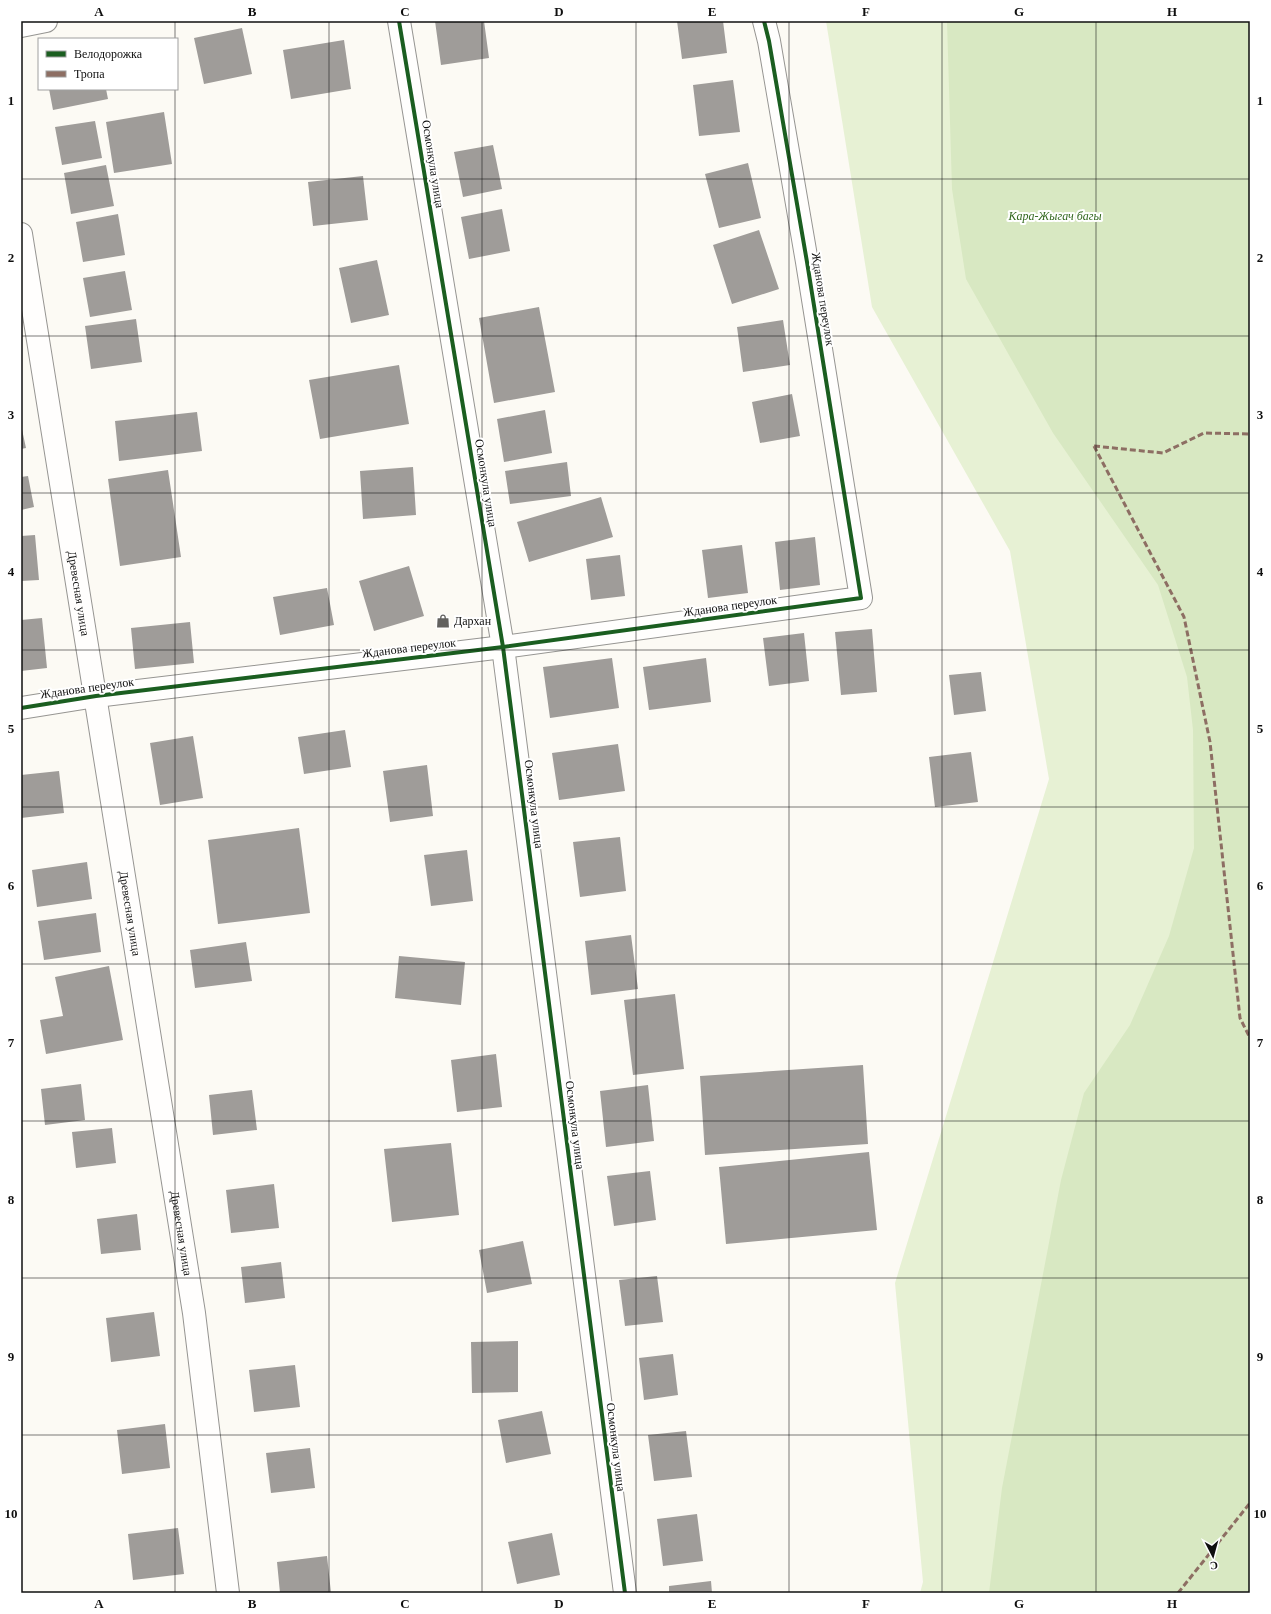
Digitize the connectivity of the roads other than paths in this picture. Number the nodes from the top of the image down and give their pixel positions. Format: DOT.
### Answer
graph roads {
  1 [pos="46,21"];
  2 [pos="399,21"];
  3 [pos="764,21"];
  4 [pos="21,26"];
  5 [pos="21,234"];
  6 [pos="503,647"];
  7 [pos="96,696"];
  8 [pos="21,708"];
  9 [pos="228,1593"];
  10 [pos="625,1593"];
  1 -- 4 [label="street"];
  2 -- 6 [label="street, Осмонкула улица"];
  3 -- 6 [label="street, Жданова переулок"];
  5 -- 7 [label="street, Древесная улица"];
  6 -- 7 [label="street, Жданова переулок"];
  6 -- 10 [label="street, Осмонкула улица"];
  7 -- 8 [label="street, Жданова переулок"];
  7 -- 9 [label="street, Древесная улица"];
}
